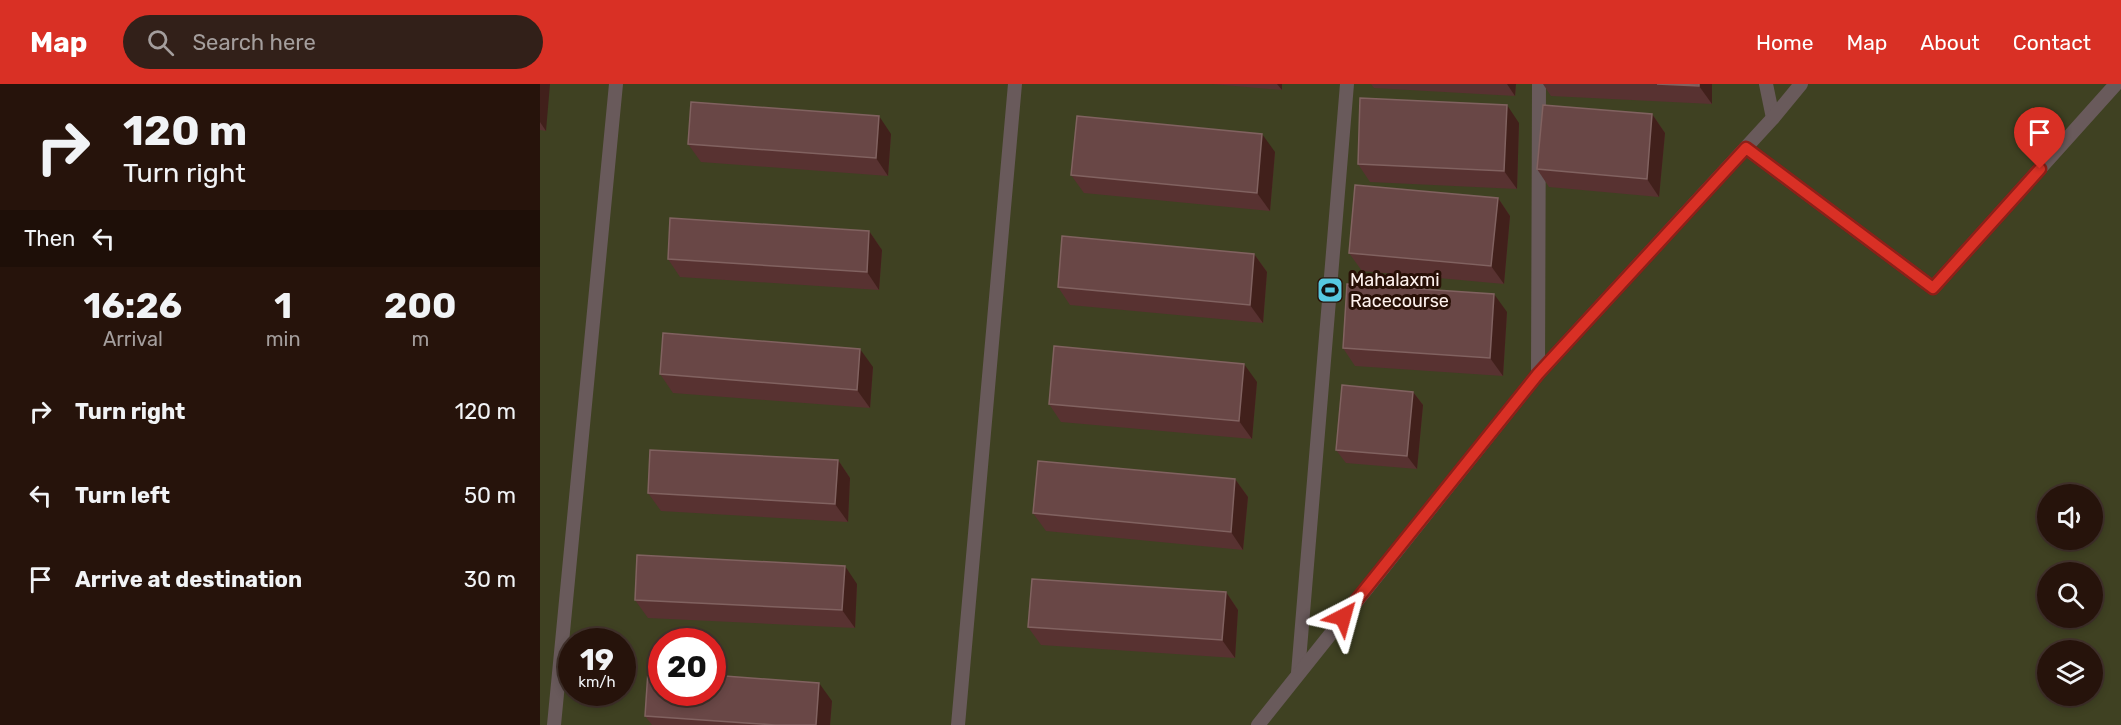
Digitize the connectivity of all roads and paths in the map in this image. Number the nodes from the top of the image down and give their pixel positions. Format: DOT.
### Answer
graph roads {
  1 [pos="616,84"];
  2 [pos="1015,84"];
  3 [pos="1347,84"];
  4 [pos="1539,84"];
  5 [pos="1766,84"];
  6 [pos="1801,84"];
  7 [pos="2116,84"];
  8 [pos="1773,118"];
  9 [pos="1746,148"];
  10 [pos="1538,374"];
  11 [pos="1298,673"];
  12 [pos="554,725"];
  13 [pos="958,725"];
  14 [pos="1257,725"];
  1 -- 12 [label="lane"];
  2 -- 13 [label="lane"];
  3 -- 11 [label="lane"];
  4 -- 10 [label="lane"];
  5 -- 8 [label="lane"];
  6 -- 8 [label="lane"];
  7 -- 9 [label="lane"];
  8 -- 9 [label="lane"];
  9 -- 10 [label="lane"];
  10 -- 11 [label="lane"];
  11 -- 14 [label="lane"];
}
